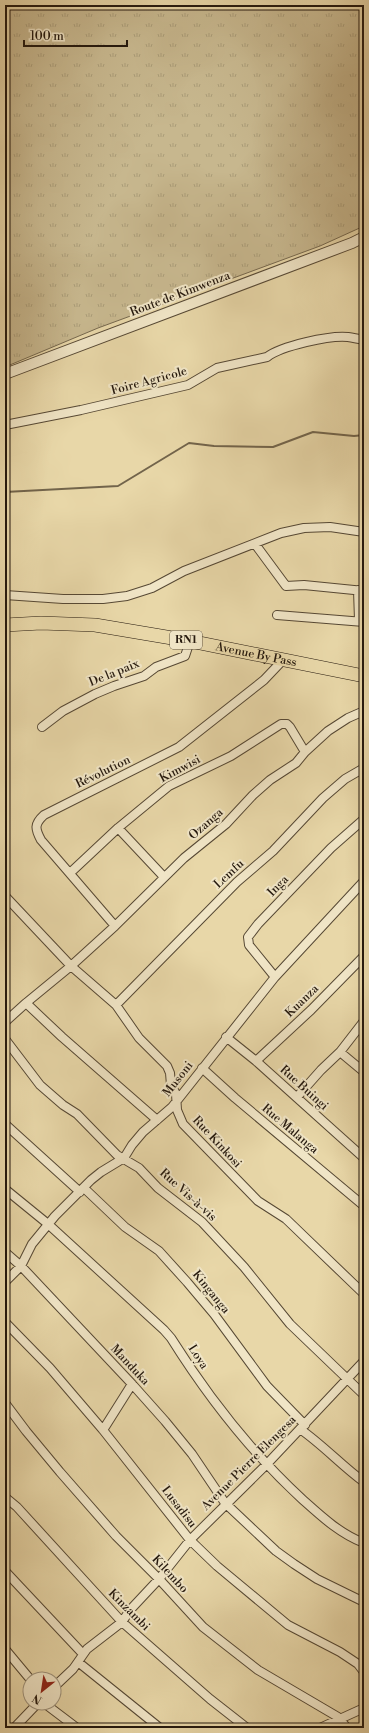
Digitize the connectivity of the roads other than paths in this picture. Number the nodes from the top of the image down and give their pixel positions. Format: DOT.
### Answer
graph roads {
  1 [pos="364,237"];
  2 [pos="364,340"];
  3 [pos="5,374"];
  4 [pos="5,425"];
  5 [pos="364,532"];
  6 [pos="255,544"];
  7 [pos="361,590"];
  8 [pos="5,595"];
  9 [pos="277,615"];
  10 [pos="361,621"];
  11 [pos="5,625"];
  12 [pos="190,641"];
  13 [pos="283,660"];
  14 [pos="364,676"];
  15 [pos="364,711"];
  16 [pos="42,727"];
  17 [pos="304,752"];
  18 [pos="364,768"];
  19 [pos="364,819"];
  20 [pos="118,828"];
  21 [pos="70,873"];
  22 [pos="164,877"];
  23 [pos="364,881"];
  24 [pos="5,896"];
  25 [pos="115,926"];
  26 [pos="364,956"];
  27 [pos="72,966"];
  28 [pos="275,977"];
  29 [pos="26,1003"];
  30 [pos="116,1005"];
  31 [pos="364,1021"];
  32 [pos="5,1022"];
  33 [pos="226,1037"];
  34 [pos="5,1039"];
  35 [pos="340,1052"];
  36 [pos="256,1061"];
  37 [pos="202,1068"];
  38 [pos="364,1072"];
  39 [pos="297,1097"];
  40 [pos="176,1102"];
  41 [pos="157,1120"];
  42 [pos="5,1124"];
  43 [pos="124,1158"];
  44 [pos="364,1158"];
  45 [pos="5,1189"];
  46 [pos="82,1190"];
  47 [pos="364,1206"];
  48 [pos="48,1224"];
  49 [pos="5,1252"];
  50 [pos="20,1266"];
  51 [pos="5,1282"];
  52 [pos="364,1294"];
  53 [pos="5,1322"];
  54 [pos="364,1361"];
  55 [pos="348,1380"];
  56 [pos="132,1384"];
  57 [pos="364,1395"];
  58 [pos="5,1404"];
  59 [pos="302,1427"];
  60 [pos="103,1430"];
  61 [pos="266,1465"];
  62 [pos="364,1482"];
  63 [pos="6,1499"];
  64 [pos="225,1504"];
  65 [pos="190,1540"];
  66 [pos="364,1543"];
  67 [pos="5,1572"];
  68 [pos="159,1579"];
  69 [pos="364,1602"];
  70 [pos="122,1622"];
  71 [pos="5,1650"];
  72 [pos="83,1654"];
  73 [pos="78,1662"];
  74 [pos="23,1671"];
  75 [pos="364,1672"];
  76 [pos="62,1680"];
  77 [pos="364,1708"];
  78 [pos="30,1711"];
  79 [pos="55,1711"];
  80 [pos="340,1719"];
  81 [pos="14,1728"];
  82 [pos="77,1728"];
  83 [pos="160,1728"];
  84 [pos="248,1728"];
  85 [pos="320,1728"];
  86 [pos="347,1728"];
  1 -- 3 [label="street, Route de Kimwenza"];
  2 -- 4 [label="street, Foire Agricole"];
  5 -- 6 [label="street"];
  6 -- 7 [label="street"];
  6 -- 8 [label="street"];
  7 -- 10 [label="street"];
  9 -- 10 [label="street"];
  11 -- 12 [label="highway, Avenue By Pass / RN1"];
  12 -- 13 [label="highway, Avenue By Pass / RN1"];
  12 -- 16 [label="street, De la paix"];
  13 -- 14 [label="highway, Avenue By Pass / RN1"];
  13 -- 21 [label="street, Révolution"];
  15 -- 17 [label="street, Ozanga"];
  17 -- 20 [label="street, Kimwisi"];
  17 -- 22 [label="street, Ozanga"];
  18 -- 30 [label="street, Lemfu"];
  19 -- 28 [label="street, Inga"];
  20 -- 21 [label="street, Kimwisi"];
  20 -- 22 [label="street"];
  21 -- 25 [label="street, Révolution"];
  22 -- 25 [label="street, Ozanga"];
  23 -- 28 [label="street, Musoni"];
  24 -- 27 [label="street, Rue Kinkosi"];
  25 -- 27 [label="street, Ozanga"];
  26 -- 36 [label="street, Kuanza"];
  27 -- 29 [label="street, Ozanga"];
  27 -- 30 [label="street, Rue Kinkosi"];
  28 -- 33 [label="street, Musoni"];
  29 -- 32 [label="street, Ozanga"];
  29 -- 41 [label="street"];
  30 -- 40 [label="street, Rue Kinkosi"];
  31 -- 35 [label="street"];
  33 -- 36 [label="street, Rue Buingi"];
  33 -- 37 [label="street, Musoni"];
  34 -- 43 [label="street, Rue Vis-à-vis"];
  35 -- 38 [label="street"];
  35 -- 39 [label="street"];
  36 -- 39 [label="street, Rue Buingi"];
  37 -- 40 [label="street, Musoni"];
  37 -- 47 [label="street, Rue Malanga"];
  39 -- 44 [label="street, Rue Buingi"];
  40 -- 41 [label="street, Musoni"];
  40 -- 52 [label="street, Rue Kinkosi"];
  41 -- 43 [label="street, Musoni"];
  42 -- 46 [label="street, Kinganga"];
  43 -- 46 [label="street, Musoni"];
  43 -- 55 [label="street, Rue Vis-à-vis"];
  45 -- 48 [label="street, Loya"];
  46 -- 48 [label="street, Musoni"];
  46 -- 59 [label="street, Kinganga"];
  48 -- 50 [label="street, Musoni"];
  48 -- 61 [label="street, Loya"];
  49 -- 50 [label="street, Manduka"];
  50 -- 51 [label="street, Musoni"];
  50 -- 56 [label="street, Manduka"];
  53 -- 60 [label="street, Lusadisu"];
  54 -- 55 [label="street, Avenue Pierre Elengesa"];
  55 -- 57 [label="street, Rue Vis-à-vis"];
  55 -- 59 [label="street, Avenue Pierre Elengesa"];
  56 -- 60 [label="street"];
  56 -- 64 [label="street, Manduka"];
  58 -- 68 [label="street, Kilembo"];
  59 -- 61 [label="street, Avenue Pierre Elengesa"];
  59 -- 62 [label="street, Kinganga"];
  60 -- 65 [label="street, Lusadisu"];
  61 -- 64 [label="street, Avenue Pierre Elengesa"];
  61 -- 66 [label="street, Loya"];
  63 -- 70 [label="street, Kinzambi"];
  64 -- 65 [label="street, Avenue Pierre Elengesa"];
  64 -- 69 [label="street"];
  65 -- 68 [label="street, Avenue Pierre Elengesa"];
  65 -- 75 [label="street, Lusadisu"];
  67 -- 72 [label="street"];
  68 -- 70 [label="street, Avenue Pierre Elengesa"];
  68 -- 80 [label="street, Kilembo"];
  70 -- 72 [label="street, Avenue Pierre Elengesa"];
  70 -- 84 [label="street, Kinzambi"];
  71 -- 74 [label="street"];
  72 -- 73 [label="street, Avenue Pierre Elengesa"];
  73 -- 76 [label="street, Avenue Pierre Elengesa"];
  73 -- 83 [label="street"];
  77 -- 80 [label="street"];
  78 -- 81 [label="street"];
  79 -- 82 [label="street"];
  80 -- 85 [label="street"];
  80 -- 86 [label="street, Kilembo"];
}
